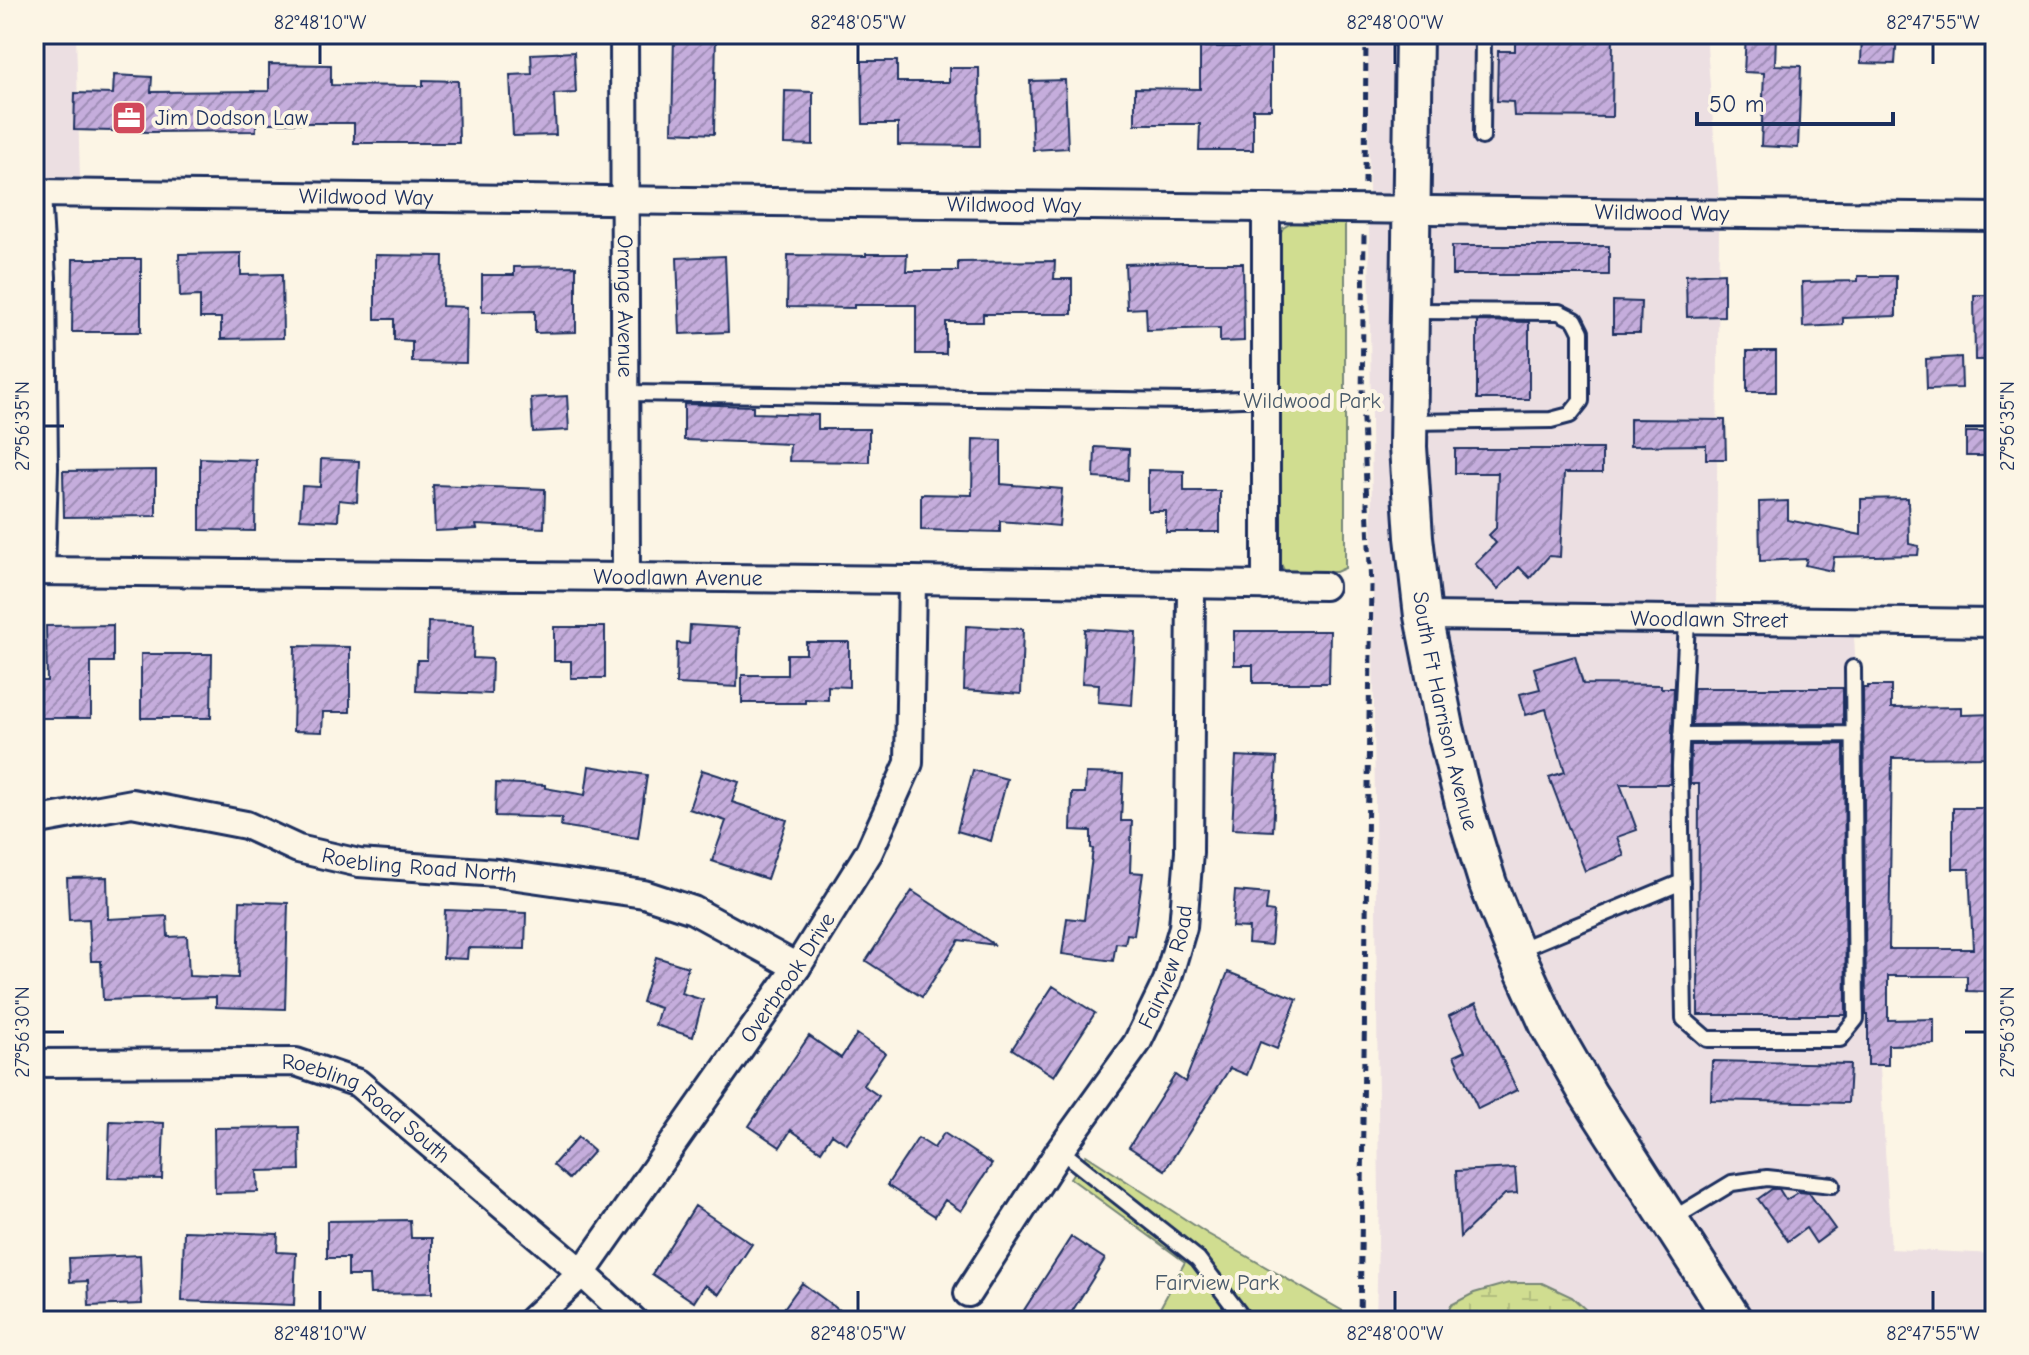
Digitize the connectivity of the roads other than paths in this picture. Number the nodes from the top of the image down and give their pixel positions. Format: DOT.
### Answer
graph roads {
  1 [pos="624,34"];
  2 [pos="1414,34"];
  3 [pos="1483,34"];
  4 [pos="1482,137"];
  5 [pos="38,194"];
  6 [pos="626,201"];
  7 [pos="1266,209"];
  8 [pos="1411,209"];
  9 [pos="1995,217"];
  10 [pos="1410,311"];
  11 [pos="626,393"];
  12 [pos="1266,398"];
  13 [pos="1409,422"];
  14 [pos="41,571"];
  15 [pos="626,578"];
  16 [pos="912,580"];
  17 [pos="1191,585"];
  18 [pos="1266,586"];
  19 [pos="1324,586"];
  20 [pos="1423,616"];
  21 [pos="1687,620"];
  22 [pos="1995,623"];
  23 [pos="1853,668"];
  24 [pos="1854,734"];
  25 [pos="1681,735"];
  26 [pos="34,821"];
  27 [pos="1682,882"];
  28 [pos="1515,951"];
  29 [pos="797,967"];
  30 [pos="34,1063"];
  31 [pos="1060,1150"];
  32 [pos="1832,1185"];
  33 [pos="1669,1222"];
  34 [pos="582,1273"];
  35 [pos="968,1293"];
  36 [pos="531,1321"];
  37 [pos="634,1321"];
  38 [pos="1245,1321"];
  39 [pos="1734,1321"];
  1 -- 6 [label="street, Orange Avenue"];
  2 -- 8 [label="main road, South Ft Harrison Avenue"];
  3 -- 4 [label="lane"];
  5 -- 6 [label="street, Wildwood Way"];
  5 -- 14 [label="lane"];
  6 -- 7 [label="street, Wildwood Way"];
  6 -- 11 [label="street, Orange Avenue"];
  7 -- 8 [label="street, Wildwood Way"];
  7 -- 12 [label="street"];
  8 -- 9 [label="street, Wildwood Way"];
  8 -- 10 [label="main road, South Ft Harrison Avenue"];
  10 -- 13 [label="main road, South Ft Harrison Avenue"];
  10 -- 13 [label="lane"];
  11 -- 12 [label="lane"];
  11 -- 15 [label="street, Orange Avenue"];
  12 -- 18 [label="street"];
  13 -- 20 [label="main road, South Ft Harrison Avenue"];
  14 -- 15 [label="street, Woodlawn Avenue"];
  15 -- 16 [label="street, Woodlawn Avenue"];
  16 -- 17 [label="street, Woodlawn Avenue"];
  16 -- 29 [label="street, Overbrook Drive"];
  17 -- 18 [label="street, Woodlawn Avenue"];
  17 -- 31 [label="street, Fairview Road"];
  18 -- 19 [label="street, Woodlawn Avenue"];
  20 -- 21 [label="street, Woodlawn Street"];
  20 -- 28 [label="main road, South Ft Harrison Avenue"];
  21 -- 22 [label="street, Woodlawn Street"];
  21 -- 25 [label="lane"];
  23 -- 24 [label="lane"];
  24 -- 25 [label="lane"];
  24 -- 27 [label="lane"];
  25 -- 27 [label="lane"];
  26 -- 29 [label="street, Roebling Road North"];
  27 -- 28 [label="lane"];
  28 -- 33 [label="main road, South Ft Harrison Avenue"];
  29 -- 34 [label="street, Overbrook Drive"];
  30 -- 34 [label="street, Roebling Road South"];
  31 -- 35 [label="street, Fairview Road"];
  31 -- 38 [label="lane"];
  32 -- 33 [label="lane"];
  33 -- 39 [label="main road, South Ft Harrison Avenue"];
  34 -- 36 [label="street, Overbrook Drive"];
  34 -- 37 [label="street, Roebling Road South"];
}
